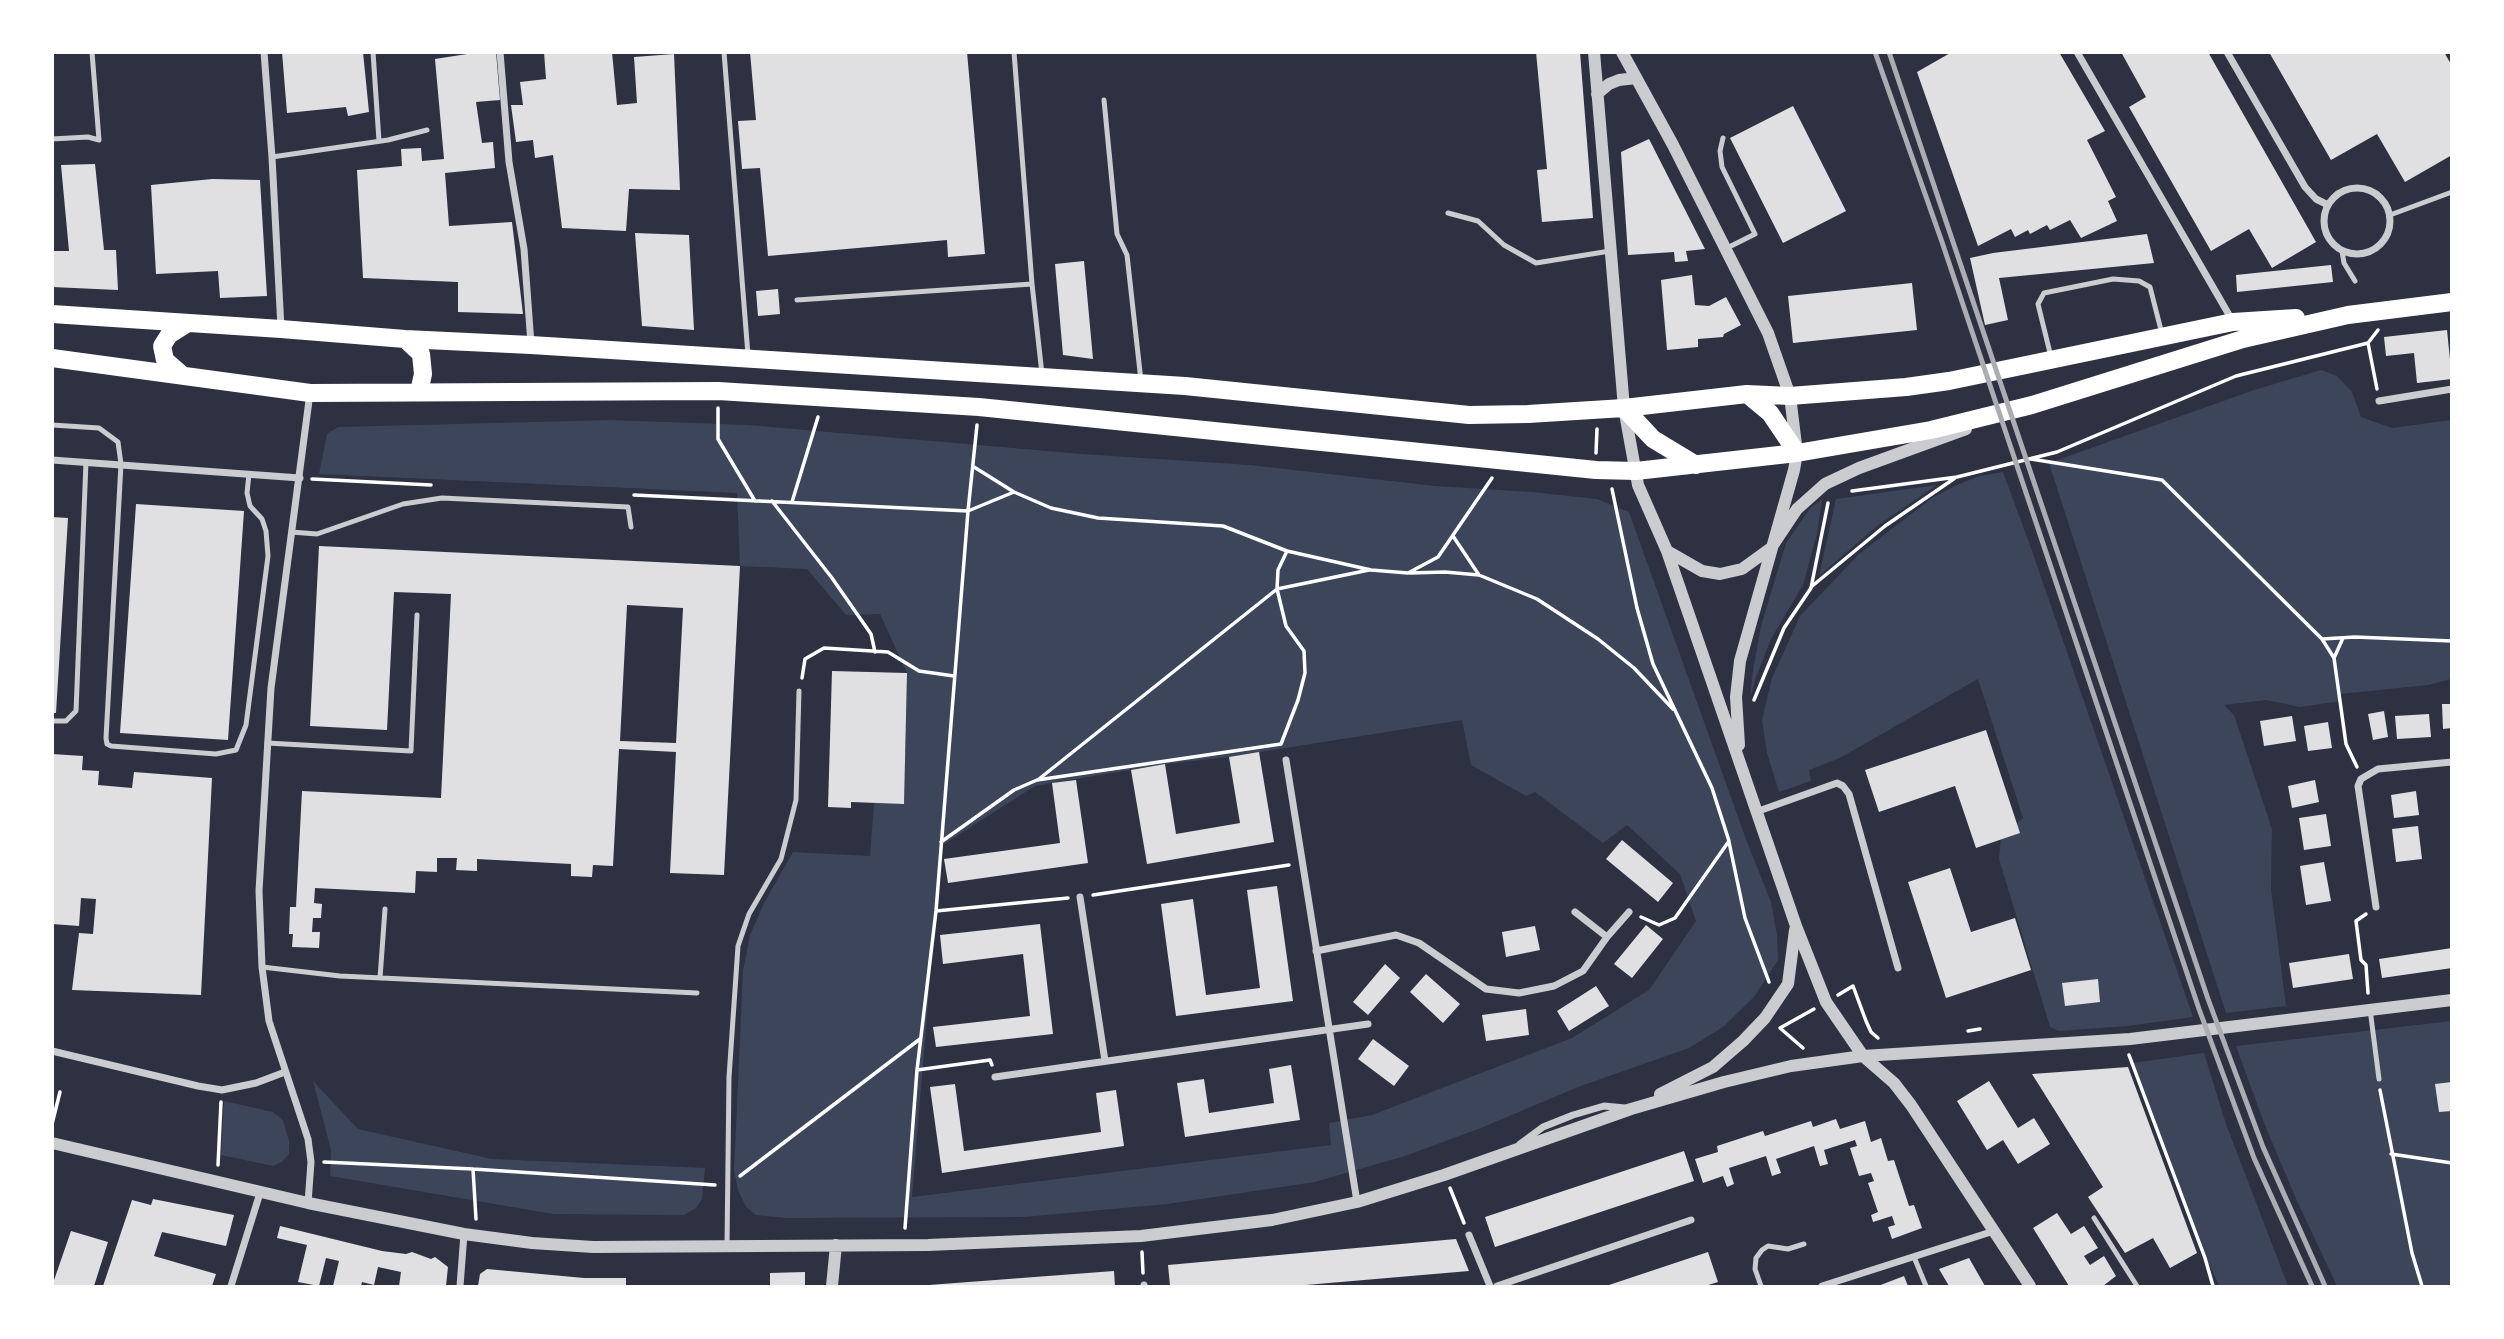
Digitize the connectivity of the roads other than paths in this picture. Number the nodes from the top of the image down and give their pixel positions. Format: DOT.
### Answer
graph roads {
  1 [pos="92,52"];
  2 [pos="264,52"];
  3 [pos="373,52"];
  4 [pos="500,52"];
  5 [pos="724,52"];
  6 [pos="1014,52"];
  7 [pos="1594,52"];
  8 [pos="1622,52"];
  9 [pos="2077,52"];
  10 [pos="2227,52"];
  11 [pos="1636,78"];
  12 [pos="1597,94"];
  13 [pos="1104,100"];
  14 [pos="427,130"];
  15 [pos="1723,138"];
  16 [pos="52,139"];
  17 [pos="379,141"];
  18 [pos="272,157"];
  19 [pos="2452,192"];
  20 [pos="2329,205"];
  21 [pos="1448,213"];
  22 [pos="2390,215"];
  23 [pos="1725,249"];
  24 [pos="1610,251"];
  25 [pos="2342,251"];
  26 [pos="2355,281"];
  27 [pos="1032,284"];
  28 [pos="797,300"];
  29 [pos="2452,302"];
  30 [pos="52,314"];
  31 [pos="2348,315"];
  32 [pos="2233,322"];
  33 [pos="188,323"];
  34 [pos="281,328"];
  35 [pos="2163,337"];
  36 [pos="405,339"];
  37 [pos="2243,339"];
  38 [pos="531,345"];
  39 [pos="52,358"];
  40 [pos="748,358"];
  41 [pos="2051,359"];
  42 [pos="181,374"];
  43 [pos="1042,377"];
  44 [pos="1142,384"];
  45 [pos="2452,389"];
  46 [pos="419,392"];
  47 [pos="310,393"];
  48 [pos="1747,394"];
  49 [pos="1790,396"];
  50 [pos="2379,401"];
  51 [pos="2032,404"];
  52 [pos="1624,408"];
  53 [pos="52,425"];
  54 [pos="1797,453"];
  55 [pos="52,460"];
  56 [pos="86,462"];
  57 [pos="121,464"];
  58 [pos="1696,465"];
  59 [pos="1636,471"];
  60 [pos="249,474"];
  61 [pos="300,478"];
  62 [pos="631,527"];
  63 [pos="291,532"];
  64 [pos="1771,548"];
  65 [pos="1667,551"];
  66 [pos="417,615"];
  67 [pos="799,691"];
  68 [pos="52,721"];
  69 [pos="267,743"];
  70 [pos="1739,759"];
  71 [pos="1286,760"];
  72 [pos="2452,762"];
  73 [pos="1756,812"];
  74 [pos="1080,897"];
  75 [pos="2376,907"];
  76 [pos="384,909"];
  77 [pos="1575,912"];
  78 [pos="1629,912"];
  79 [pos="1796,926"];
  80 [pos="1608,937"];
  81 [pos="1316,951"];
  82 [pos="262,967"];
  83 [pos="1898,968"];
  84 [pos="380,978"];
  85 [pos="697,993"];
  86 [pos="2452,1000"];
  87 [pos="2370,1009"];
  88 [pos="1368,1024"];
  89 [pos="1329,1029"];
  90 [pos="52,1051"];
  91 [pos="1863,1056"];
  92 [pos="1104,1061"];
  93 [pos="285,1072"];
  94 [pos="995,1077"];
  95 [pos="2379,1079"];
  96 [pos="1631,1109"];
  97 [pos="52,1143"];
  98 [pos="260,1193"];
  99 [pos="1357,1202"];
  100 [pos="308,1203"];
  101 [pos="2094,1218"];
  102 [pos="1691,1220"];
  103 [pos="1994,1231"];
  104 [pos="471,1234"];
  105 [pos="1469,1235"];
  106 [pos="1804,1244"];
  107 [pos="836,1245"];
  108 [pos="727,1246"];
  109 [pos="1914,1257"];
  110 [pos="1848,1282"];
  111 [pos="231,1286"];
  112 [pos="460,1286"];
  113 [pos="832,1286"];
  114 [pos="1490,1286"];
  115 [pos="1497,1286"];
  116 [pos="1761,1286"];
  117 [pos="1822,1286"];
  118 [pos="1926,1286"];
  119 [pos="2030,1286"];
  120 [pos="2137,1286"];
  1 -- 16 [label="lane"];
  2 -- 18 [label="street"];
  3 -- 17 [label="lane"];
  4 -- 38 [label="street"];
  5 -- 40 [label="lane"];
  6 -- 27 [label="lane"];
  7 -- 12 [label="street"];
  8 -- 11 [label="street"];
  9 -- 32 [label="street"];
  10 -- 20 [label="street"];
  11 -- 12 [label="street"];
  11 -- 23 [label="street"];
  12 -- 24 [label="street"];
  13 -- 44 [label="lane"];
  14 -- 17 [label="lane"];
  15 -- 23 [label="lane"];
  17 -- 18 [label="lane"];
  18 -- 34 [label="street"];
  19 -- 22 [label="lane"];
  20 -- 22 [label="street"];
  20 -- 25 [label="street"];
  21 -- 24 [label="lane"];
  22 -- 25 [label="street"];
  23 -- 49 [label="street"];
  24 -- 52 [label="street"];
  25 -- 26 [label="lane"];
  27 -- 28 [label="lane"];
  27 -- 43 [label="lane"];
  29 -- 31 [label="main road"];
  30 -- 33 [label="main road"];
  31 -- 32 [label="main road"];
  31 -- 37 [label="main road"];
  32 -- 35 [label="main road"];
  32 -- 37 [label="street"];
  33 -- 34 [label="main road"];
  33 -- 42 [label="main road"];
  34 -- 36 [label="main road"];
  35 -- 41 [label="main road"];
  35 -- 41 [label="lane"];
  36 -- 38 [label="main road"];
  36 -- 46 [label="main road"];
  37 -- 51 [label="main road"];
  38 -- 40 [label="main road"];
  39 -- 42 [label="main road"];
  40 -- 43 [label="main road"];
  41 -- 49 [label="main road"];
  42 -- 47 [label="main road"];
  43 -- 44 [label="main road"];
  44 -- 52 [label="main road"];
  45 -- 50 [label="street"];
  46 -- 47 [label="main road"];
  46 -- 59 [label="main road"];
  47 -- 61 [label="street"];
  48 -- 49 [label="main road"];
  48 -- 52 [label="main road"];
  48 -- 54 [label="main road"];
  49 -- 54 [label="street"];
  51 -- 54 [label="main road"];
  51 -- 64 [label="street"];
  52 -- 58 [label="main road"];
  52 -- 59 [label="street"];
  53 -- 57 [label="lane"];
  54 -- 58 [label="main road"];
  54 -- 64 [label="street"];
  55 -- 56 [label="street"];
  56 -- 57 [label="street"];
  56 -- 68 [label="lane"];
  57 -- 60 [label="street"];
  57 -- 60 [label="lane"];
  58 -- 59 [label="main road"];
  59 -- 65 [label="street"];
  60 -- 61 [label="street"];
  61 -- 63 [label="street"];
  62 -- 63 [label="lane"];
  63 -- 69 [label="street"];
  64 -- 65 [label="street"];
  64 -- 70 [label="street"];
  65 -- 70 [label="street"];
  66 -- 69 [label="lane"];
  67 -- 108 [label="lane"];
  69 -- 82 [label="street"];
  70 -- 73 [label="street"];
  71 -- 81 [label="street"];
  72 -- 75 [label="street"];
  73 -- 79 [label="street"];
  73 -- 83 [label="street"];
  74 -- 92 [label="street"];
  76 -- 84 [label="lane"];
  77 -- 80 [label="street"];
  78 -- 80 [label="street"];
  79 -- 91 [label="street"];
  79 -- 96 [label="street"];
  80 -- 81 [label="street"];
  81 -- 89 [label="street"];
  82 -- 84 [label="lane"];
  82 -- 93 [label="street"];
  84 -- 85 [label="lane"];
  86 -- 87 [label="street"];
  87 -- 91 [label="street"];
  87 -- 95 [label="lane"];
  88 -- 89 [label="street"];
  89 -- 92 [label="street"];
  89 -- 99 [label="street"];
  90 -- 93 [label="street"];
  91 -- 96 [label="street"];
  91 -- 103 [label="street"];
  92 -- 94 [label="street"];
  93 -- 100 [label="street"];
  96 -- 99 [label="street"];
  97 -- 98 [label="street"];
  98 -- 100 [label="street"];
  98 -- 111 [label="street"];
  99 -- 107 [label="street"];
  100 -- 104 [label="street"];
  101 -- 120 [label="lane"];
  102 -- 115 [label="street"];
  103 -- 109 [label="street"];
  103 -- 119 [label="street"];
  104 -- 108 [label="street"];
  104 -- 112 [label="street"];
  105 -- 114 [label="street"];
  106 -- 116 [label="lane"];
  107 -- 108 [label="street"];
  107 -- 113 [label="street"];
  109 -- 110 [label="street"];
  109 -- 118 [label="lane"];
  110 -- 117 [label="street"];
}
